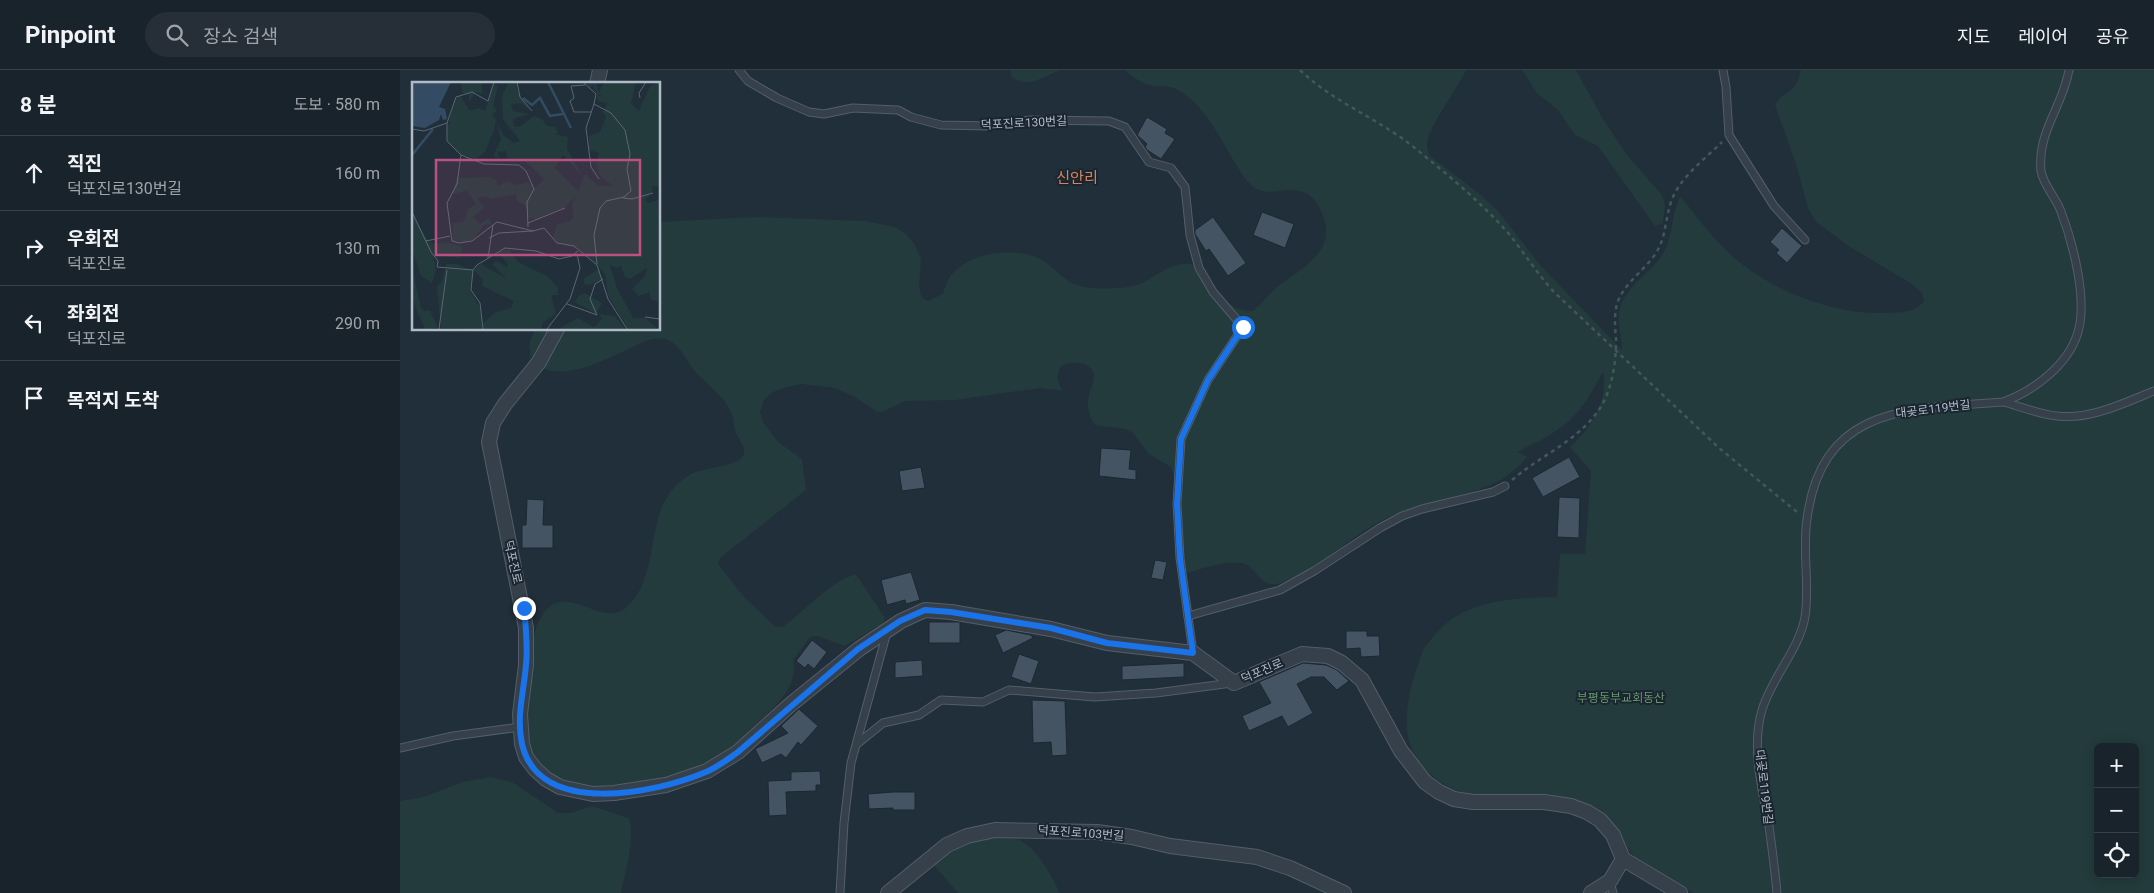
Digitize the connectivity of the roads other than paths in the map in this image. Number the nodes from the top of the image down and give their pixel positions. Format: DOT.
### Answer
graph roads {
  1 [pos="739,70"];
  2 [pos="1723,70"];
  3 [pos="2069,70"];
  4 [pos="1805,240"];
  5 [pos="556,330"];
  6 [pos="2154,391"];
  7 [pos="2003,402"];
  8 [pos="1506,486"];
  9 [pos="1188,616"];
  10 [pos="887,631"];
  11 [pos="1193,653"];
  12 [pos="1234,683"];
  13 [pos="520,727"];
  14 [pos="857,744"];
  15 [pos="400,748"];
  16 [pos="1623,859"];
  17 [pos="1611,887"];
  18 [pos="840,893"];
  19 [pos="888,893"];
  20 [pos="1344,893"];
  21 [pos="1591,893"];
  22 [pos="1680,893"];
  23 [pos="1777,893"];
  1 -- 9 [label="lane, 덕포진로130번길"];
  2 -- 4 [label="lane"];
  3 -- 7 [label="lane, 대곶로119번길"];
  5 -- 13 [label="street, 덕포진로"];
  6 -- 7 [label="lane"];
  7 -- 23 [label="lane, 대곶로119번길"];
  8 -- 9 [label="lane"];
  9 -- 11 [label="lane, 덕포진로130번길"];
  10 -- 11 [label="street, 덕포진로"];
  10 -- 13 [label="street, 덕포진로"];
  10 -- 14 [label="lane"];
  11 -- 12 [label="street, 덕포진로"];
  12 -- 14 [label="lane"];
  12 -- 16 [label="street, 덕포진로"];
  13 -- 15 [label="lane"];
  14 -- 18 [label="lane"];
  16 -- 17 [label="street"];
  16 -- 22 [label="street"];
  17 -- 21 [label="street"];
  19 -- 20 [label="street, 덕포진로103번길"];
}
